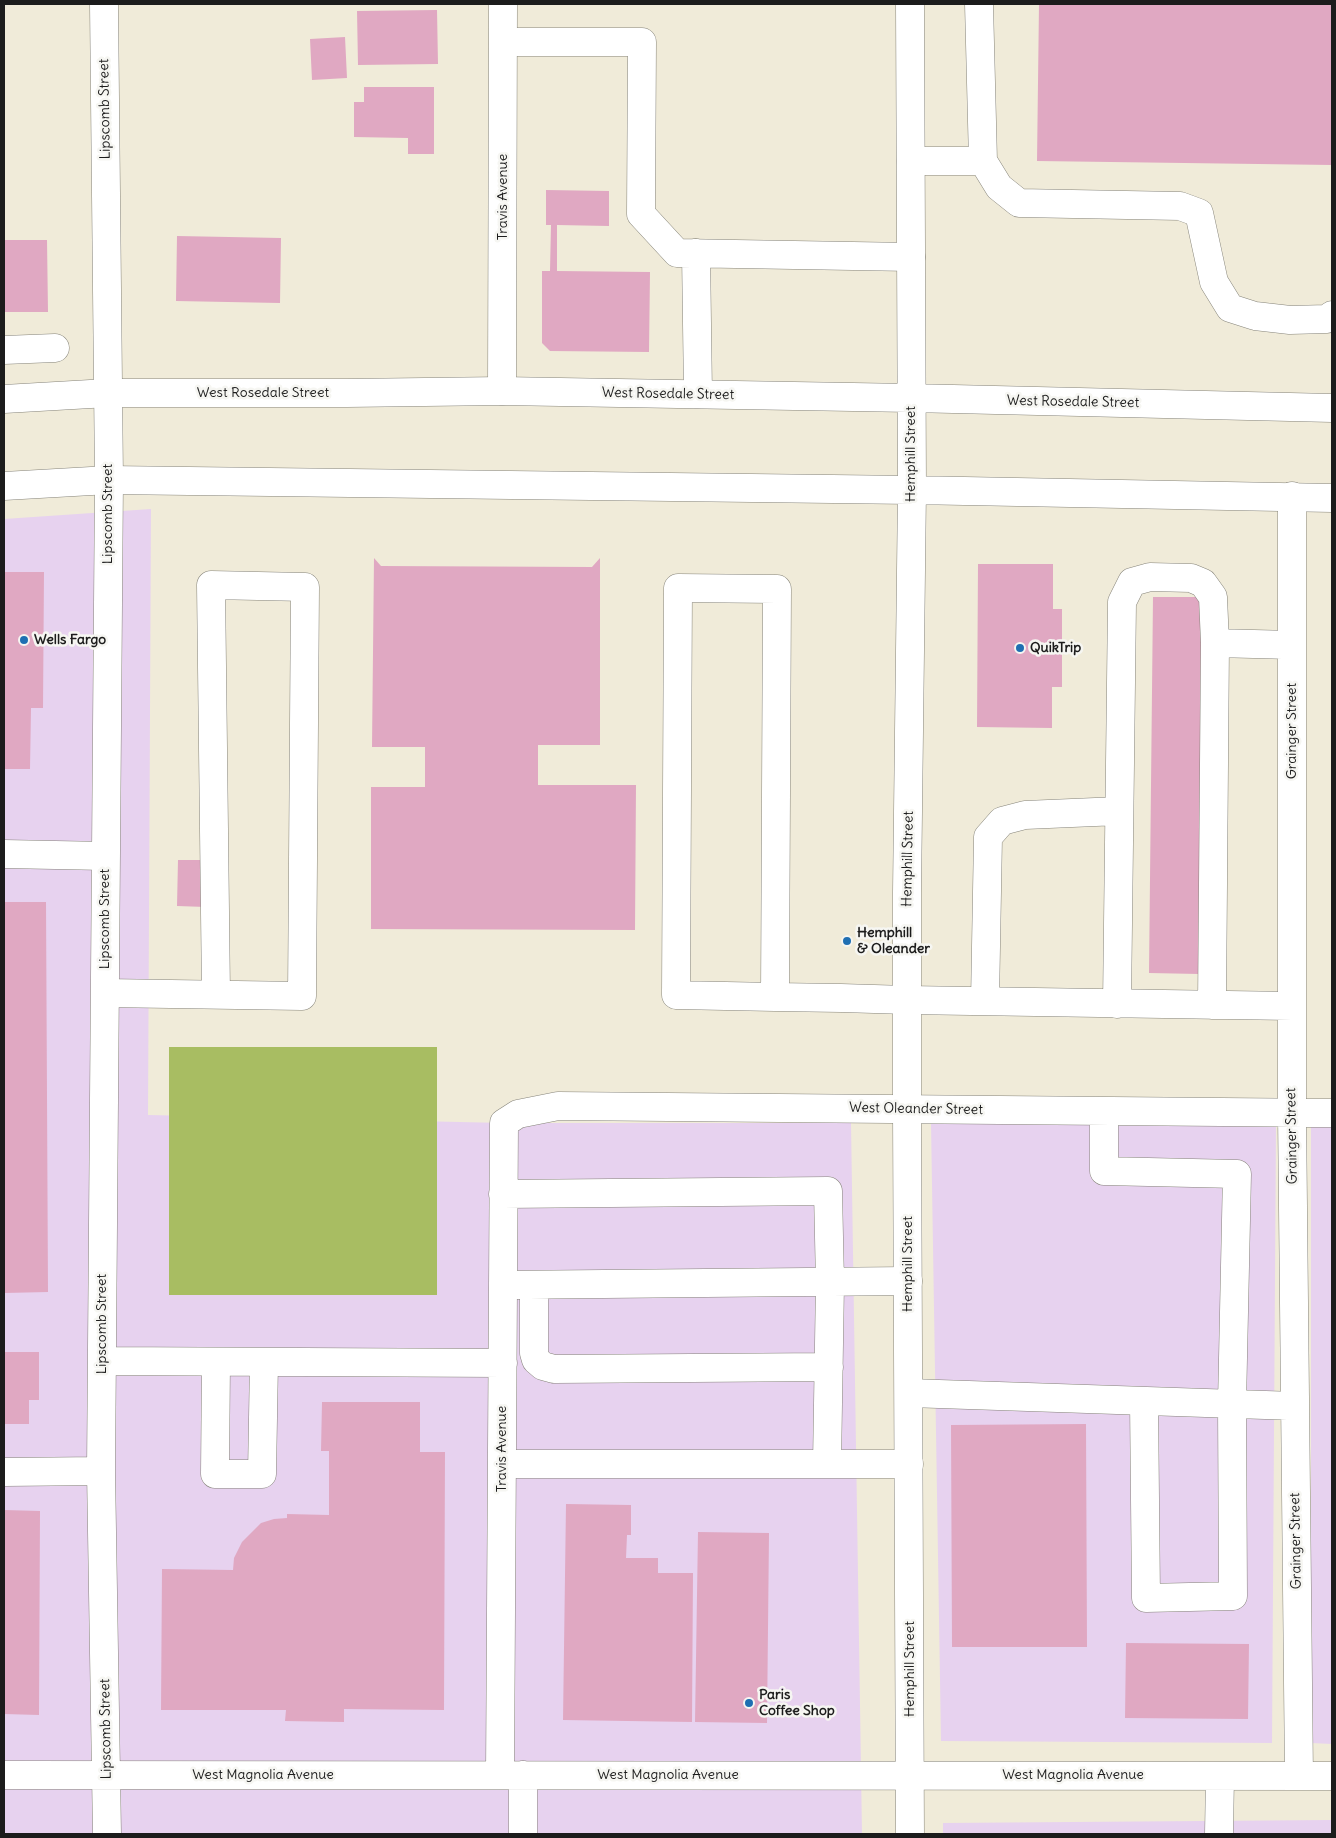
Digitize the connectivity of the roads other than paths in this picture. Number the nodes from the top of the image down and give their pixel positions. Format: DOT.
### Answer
graph roads {
  1 [pos="104,4"];
  2 [pos="503,4"];
  3 [pos="910,4"];
  4 [pos="979,4"];
  5 [pos="503,42"];
  6 [pos="911,161"];
  7 [pos="983,161"];
  8 [pos="696,253"];
  9 [pos="911,257"];
  10 [pos="1332,315"];
  11 [pos="55,348"];
  12 [pos="4,350"];
  13 [pos="502,391"];
  14 [pos="108,393"];
  15 [pos="698,394"];
  16 [pos="911,398"];
  17 [pos="4,399"];
  18 [pos="1332,408"];
  19 [pos="109,480"];
  20 [pos="4,486"];
  21 [pos="912,490"];
  22 [pos="1292,496"];
  23 [pos="1332,498"];
  24 [pos="1215,643"];
  25 [pos="1292,645"];
  26 [pos="1119,811"];
  27 [pos="4,854"];
  28 [pos="106,856"];
  29 [pos="105,993"];
  30 [pos="216,994"];
  31 [pos="775,997"];
  32 [pos="907,1000"];
  33 [pos="985,1001"];
  34 [pos="1117,1004"];
  35 [pos="1212,1005"];
  36 [pos="1292,1006"];
  37 [pos="907,1109"];
  38 [pos="1104,1111"];
  39 [pos="1292,1113"];
  40 [pos="1332,1113"];
  41 [pos="504,1123"];
  42 [pos="503,1194"];
  43 [pos="908,1281"];
  44 [pos="830,1282"];
  45 [pos="503,1285"];
  46 [pos="534,1285"];
  47 [pos="102,1361"];
  48 [pos="216,1362"];
  49 [pos="264,1362"];
  50 [pos="502,1363"];
  51 [pos="829,1367"];
  52 [pos="908,1393"];
  53 [pos="1144,1401"];
  54 [pos="1232,1404"];
  55 [pos="1295,1406"];
  56 [pos="502,1464"];
  57 [pos="827,1464"];
  58 [pos="909,1464"];
  59 [pos="101,1471"];
  60 [pos="4,1472"];
  61 [pos="4,1775"];
  62 [pos="107,1775"];
  63 [pos="512,1775"];
  64 [pos="909,1775"];
  65 [pos="1220,1776"];
  66 [pos="1298,1776"];
  67 [pos="1332,1776"];
  68 [pos="107,1834"];
  69 [pos="523,1834"];
  70 [pos="910,1834"];
  71 [pos="1220,1834"];
  1 -- 14 [label="street, Lipscomb Street"];
  2 -- 5 [label="street, Travis Avenue"];
  3 -- 6 [label="street, Hemphill Street"];
  4 -- 7 [label="street"];
  5 -- 8 [label="street"];
  5 -- 13 [label="street, Travis Avenue"];
  6 -- 7 [label="street"];
  6 -- 9 [label="street, Hemphill Street"];
  7 -- 10 [label="street"];
  8 -- 9 [label="street"];
  8 -- 15 [label="street"];
  9 -- 16 [label="street, Hemphill Street"];
  11 -- 12 [label="street"];
  13 -- 14 [label="street, West Rosedale Street"];
  13 -- 15 [label="street, West Rosedale Street"];
  14 -- 17 [label="street, West Rosedale Street"];
  14 -- 19 [label="street, Lipscomb Street"];
  15 -- 16 [label="street, West Rosedale Street"];
  16 -- 18 [label="street, West Rosedale Street"];
  16 -- 21 [label="street, Hemphill Street"];
  19 -- 20 [label="street"];
  19 -- 21 [label="street"];
  19 -- 28 [label="street, Lipscomb Street"];
  21 -- 22 [label="street"];
  21 -- 32 [label="street, Hemphill Street"];
  22 -- 23 [label="street"];
  22 -- 25 [label="street, Grainger Street"];
  24 -- 25 [label="street"];
  24 -- 26 [label="street"];
  24 -- 35 [label="street"];
  25 -- 36 [label="street, Grainger Street"];
  26 -- 33 [label="street"];
  26 -- 34 [label="street"];
  27 -- 28 [label="street"];
  28 -- 29 [label="street, Lipscomb Street"];
  29 -- 30 [label="street"];
  29 -- 47 [label="street, Lipscomb Street"];
  30 -- 30 [label="street"];
  31 -- 31 [label="street"];
  31 -- 32 [label="street"];
  32 -- 33 [label="street"];
  32 -- 37 [label="street, Hemphill Street"];
  33 -- 34 [label="street"];
  34 -- 35 [label="street"];
  35 -- 36 [label="street"];
  36 -- 39 [label="street, Grainger Street"];
  37 -- 38 [label="street, West Oleander Street"];
  37 -- 41 [label="street, West Oleander Street"];
  37 -- 43 [label="street, Hemphill Street"];
  38 -- 39 [label="street, West Oleander Street"];
  38 -- 54 [label="street"];
  39 -- 40 [label="street, West Oleander Street"];
  39 -- 55 [label="street, Grainger Street"];
  41 -- 42 [label="street, Travis Avenue"];
  42 -- 44 [label="street"];
  42 -- 45 [label="street, Travis Avenue"];
  43 -- 44 [label="street"];
  43 -- 52 [label="street, Hemphill Street"];
  44 -- 46 [label="street"];
  44 -- 51 [label="street"];
  45 -- 46 [label="street"];
  45 -- 50 [label="street, Travis Avenue"];
  46 -- 51 [label="street"];
  47 -- 48 [label="street"];
  47 -- 59 [label="street, Lipscomb Street"];
  48 -- 49 [label="street"];
  48 -- 49 [label="street"];
  49 -- 50 [label="street"];
  50 -- 56 [label="street, Travis Avenue"];
  51 -- 57 [label="street"];
  52 -- 53 [label="street"];
  52 -- 58 [label="street, Hemphill Street"];
  53 -- 54 [label="street"];
  53 -- 54 [label="street"];
  54 -- 55 [label="street"];
  55 -- 66 [label="street, Grainger Street"];
  56 -- 57 [label="street"];
  56 -- 63 [label="street, Travis Avenue"];
  57 -- 58 [label="street"];
  58 -- 64 [label="street, Hemphill Street"];
  59 -- 60 [label="street"];
  59 -- 62 [label="street, Lipscomb Street"];
  61 -- 62 [label="street, West Magnolia Avenue"];
  62 -- 63 [label="street, West Magnolia Avenue"];
  62 -- 68 [label="street, Lipscomb Street"];
  63 -- 64 [label="street, West Magnolia Avenue"];
  63 -- 69 [label="street, Travis Avenue"];
  64 -- 65 [label="street, West Magnolia Avenue"];
  64 -- 70 [label="street, Hemphill Street"];
  65 -- 66 [label="street, West Magnolia Avenue"];
  65 -- 71 [label="street"];
  66 -- 67 [label="street, West Magnolia Avenue"];
}
